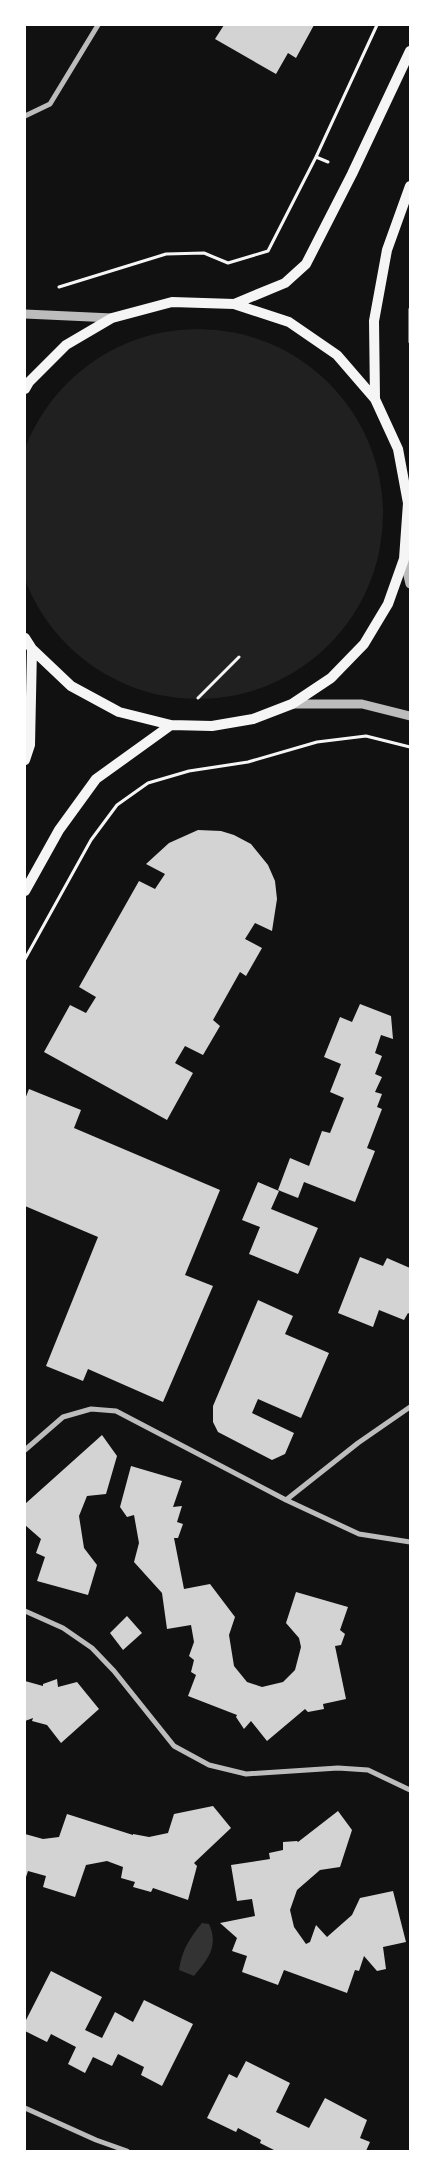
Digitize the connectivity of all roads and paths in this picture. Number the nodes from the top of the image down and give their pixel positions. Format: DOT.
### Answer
graph roads {
  1 [pos="98,25"];
  2 [pos="377,25"];
  3 [pos="410,50"];
  4 [pos="25,116"];
  5 [pos="316,157"];
  6 [pos="352,174"];
  7 [pos="410,186"];
  8 [pos="52,286"];
  9 [pos="234,304"];
  10 [pos="410,309"];
  11 [pos="25,314"];
  12 [pos="112,318"];
  13 [pos="410,342"];
  14 [pos="25,389"];
  15 [pos="374,399"];
  16 [pos="404,559"];
  17 [pos="410,584"];
  18 [pos="25,638"];
  19 [pos="32,649"];
  20 [pos="238,657"];
  21 [pos="292,704"];
  22 [pos="410,716"];
  23 [pos="171,725"];
  24 [pos="410,747"];
  25 [pos="25,760"];
  26 [pos="25,891"];
  27 [pos="25,959"];
  28 [pos="410,1407"];
  29 [pos="25,1450"];
  30 [pos="286,1500"];
  31 [pos="410,1542"];
  32 [pos="25,1612"];
  33 [pos="410,1790"];
  34 [pos="25,2108"];
  35 [pos="127,2151"];
  1 -- 4 [label="street"];
  2 -- 5 [label="path"];
  3 -- 6 [label="main road"];
  5 -- 6 [label="path"];
  5 -- 8 [label="path"];
  6 -- 9 [label="main road"];
  7 -- 15 [label="main road"];
  9 -- 12 [label="main road"];
  9 -- 15 [label="main road"];
  10 -- 13 [label="path"];
  11 -- 12 [label="street"];
  12 -- 14 [label="main road"];
  15 -- 16 [label="main road"];
  16 -- 17 [label="street"];
  16 -- 21 [label="main road"];
  18 -- 19 [label="main road"];
  19 -- 23 [label="main road"];
  19 -- 25 [label="main road"];
  20 -- 23 [label="path"];
  21 -- 22 [label="street"];
  21 -- 23 [label="main road"];
  23 -- 26 [label="main road"];
  24 -- 27 [label="path"];
  28 -- 30 [label="street"];
  29 -- 30 [label="street"];
  30 -- 31 [label="street"];
  32 -- 33 [label="street"];
  34 -- 35 [label="street"];
}
